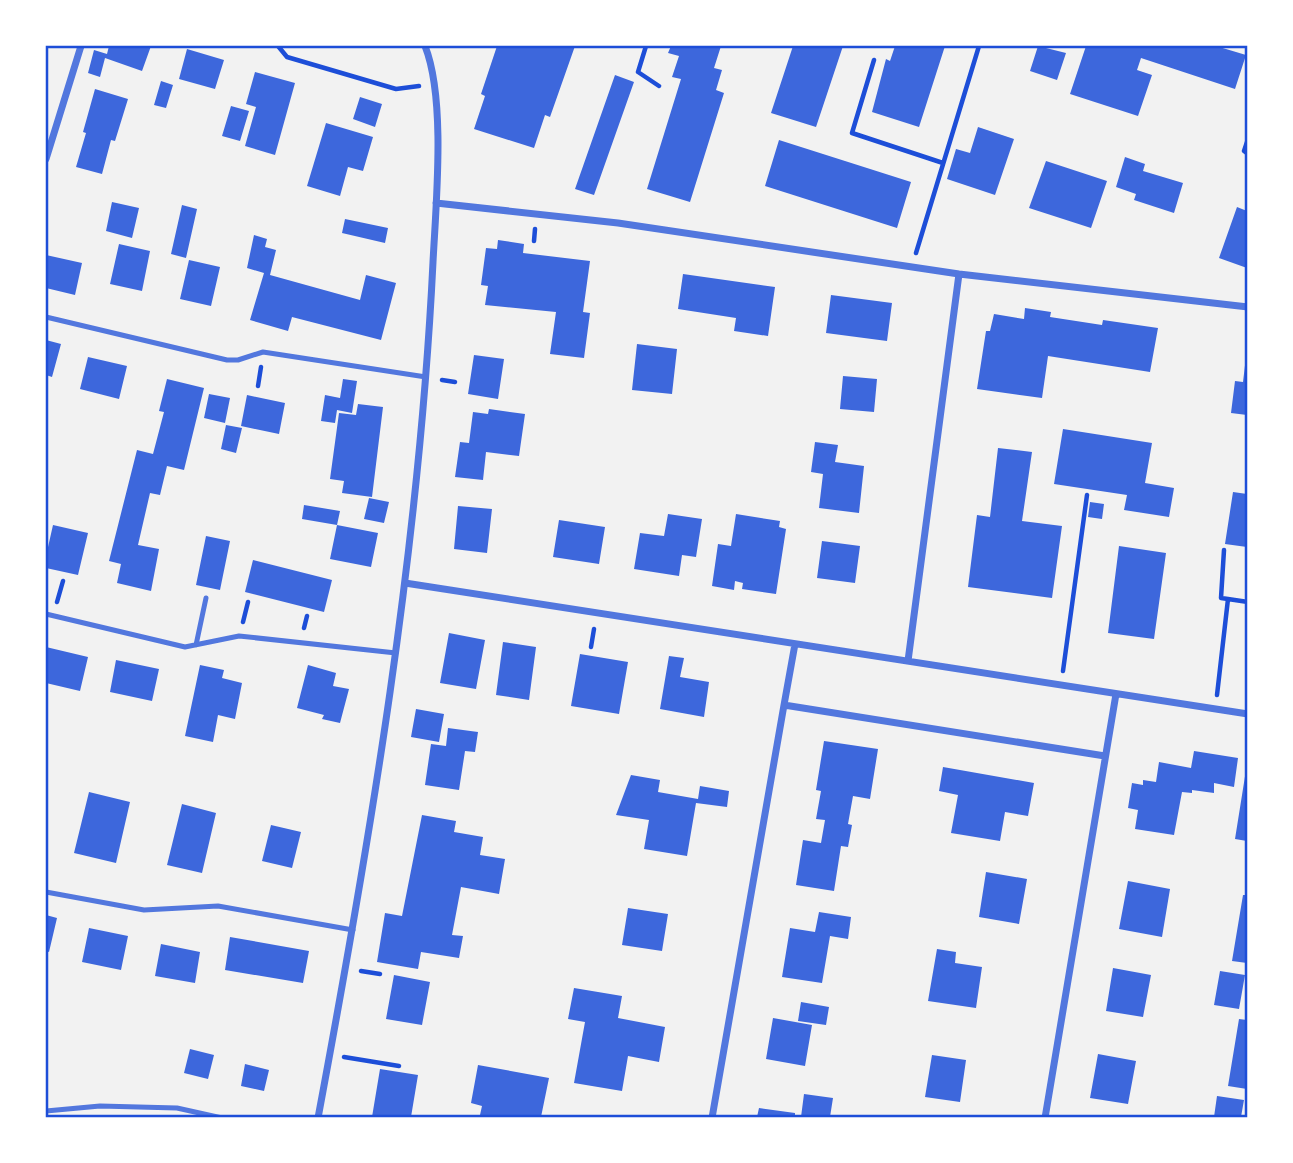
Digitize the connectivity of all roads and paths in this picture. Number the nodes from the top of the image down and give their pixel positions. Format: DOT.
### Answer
graph roads {
  1 [pos="81,46"];
  2 [pos="278,46"];
  3 [pos="425,46"];
  4 [pos="646,46"];
  5 [pos="979,46"];
  6 [pos="874,60"];
  7 [pos="434,84"];
  8 [pos="659,86"];
  9 [pos="1248,139"];
  10 [pos="47,149"];
  11 [pos="1248,154"];
  12 [pos="46,159"];
  13 [pos="943,163"];
  14 [pos="436,203"];
  15 [pos="912,267"];
  16 [pos="960,274"];
  17 [pos="1248,307"];
  18 [pos="46,317"];
  19 [pos="427,377"];
  20 [pos="1087,495"];
  21 [pos="1224,550"];
  22 [pos="405,583"];
  23 [pos="206,598"];
  24 [pos="1228,598"];
  25 [pos="1248,601"];
  26 [pos="46,614"];
  27 [pos="794,644"];
  28 [pos="197,645"];
  29 [pos="396,653"];
  30 [pos="908,661"];
  31 [pos="1061,685"];
  32 [pos="1116,694"];
  33 [pos="784,705"];
  34 [pos="1216,709"];
  35 [pos="1248,714"];
  36 [pos="1105,756"];
  37 [pos="46,892"];
  38 [pos="354,930"];
  39 [pos="330,1054"];
  40 [pos="399,1066"];
  41 [pos="46,1111"];
  42 [pos="222,1118"];
  43 [pos="318,1118"];
  44 [pos="712,1118"];
  45 [pos="1045,1118"];
  1 -- 10 [label="street"];
  2 -- 7 [label="path"];
  3 -- 7 [label="street"];
  4 -- 8 [label="path"];
  5 -- 13 [label="path"];
  6 -- 13 [label="path"];
  7 -- 14 [label="street"];
  9 -- 11 [label="path"];
  10 -- 12 [label="street"];
  13 -- 15 [label="path"];
  14 -- 15 [label="street"];
  14 -- 19 [label="street"];
  15 -- 16 [label="street"];
  16 -- 17 [label="street"];
  16 -- 30 [label="street"];
  18 -- 19 [label="lane"];
  19 -- 22 [label="street"];
  20 -- 31 [label="path"];
  21 -- 24 [label="path"];
  22 -- 27 [label="street"];
  22 -- 29 [label="street"];
  23 -- 28 [label="lane"];
  24 -- 25 [label="path"];
  24 -- 34 [label="path"];
  26 -- 28 [label="lane"];
  27 -- 30 [label="street"];
  27 -- 33 [label="street"];
  28 -- 29 [label="lane"];
  29 -- 38 [label="street"];
  30 -- 31 [label="street"];
  31 -- 32 [label="street"];
  32 -- 34 [label="street"];
  32 -- 36 [label="street"];
  33 -- 36 [label="street"];
  33 -- 44 [label="street"];
  34 -- 35 [label="street"];
  36 -- 45 [label="street"];
  37 -- 38 [label="lane"];
  38 -- 39 [label="street"];
  39 -- 40 [label="path"];
  39 -- 43 [label="street"];
  41 -- 42 [label="lane"];
}
